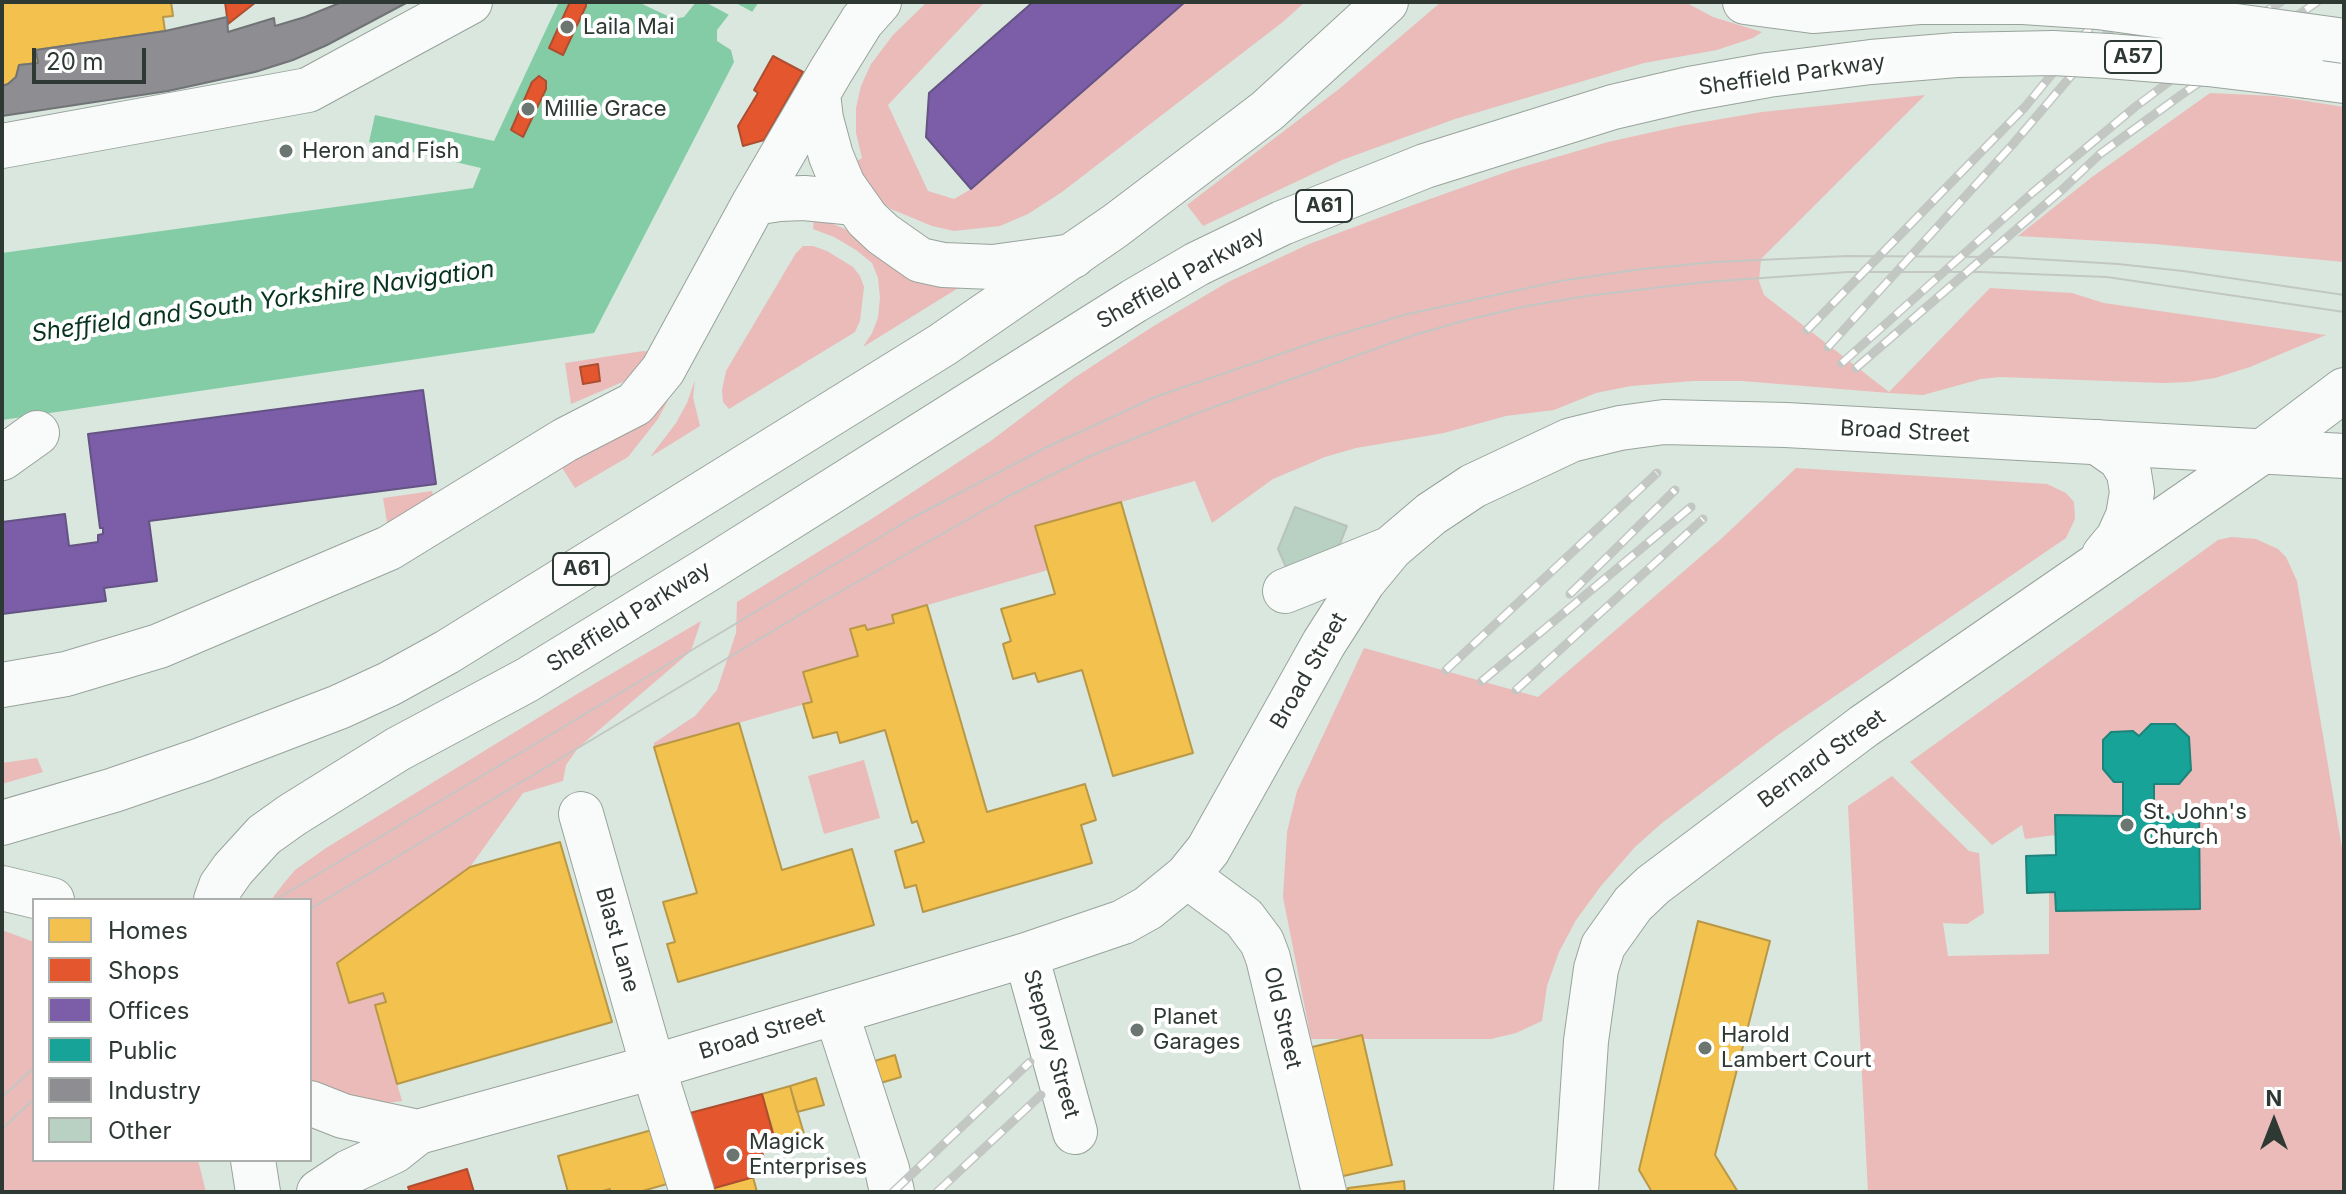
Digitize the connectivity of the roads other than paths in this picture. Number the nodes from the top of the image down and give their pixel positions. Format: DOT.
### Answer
graph roads {
  1 [pos="470,2"];
  2 [pos="879,2"];
  3 [pos="1386,2"];
  4 [pos="1745,2"];
  5 [pos="2023,2"];
  6 [pos="1834,6"];
  7 [pos="2344,41"];
  8 [pos="2326,78"];
  9 [pos="1732,82"];
  10 [pos="818,94"];
  11 [pos="2,146"];
  12 [pos="754,203"];
  13 [pos="855,203"];
  14 [pos="1073,256"];
  15 [pos="2344,390"];
  16 [pos="2097,442"];
  17 [pos="2263,451"];
  18 [pos="2344,456"];
  19 [pos="1391,548"];
  20 [pos="2095,566"];
  21 [pos="1285,591"];
  22 [pos="2,685"];
  23 [pos="581,814"];
  24 [pos="2,823"];
  25 [pos="1187,876"];
  26 [pos="2,888"];
  27 [pos="44,898"];
  28 [pos="217,898"];
  29 [pos="1026,955"];
  30 [pos="836,1012"];
  31 [pos="653,1067"];
  32 [pos="312,1104"];
  33 [pos="418,1132"];
  34 [pos="1075,1132"];
  35 [pos="253,1162"];
  36 [pos="890,1180"];
  37 [pos="258,1192"];
  38 [pos="319,1192"];
  39 [pos="692,1192"];
  40 [pos="1324,1192"];
  41 [pos="1576,1192"];
  1 -- 11 [label="main road"];
  2 -- 10 [label="main road"];
  3 -- 14 [label="main road, A61"];
  4 -- 6 [label="main road"];
  5 -- 6 [label="main road"];
  5 -- 7 [label="main road, bridge"];
  6 -- 9 [label="main road, A61"];
  8 -- 9 [label="main road, Sheffield Parkway / A57, bridge"];
  9 -- 28 [label="main road, Sheffield Parkway / A61"];
  10 -- 12 [label="main road"];
  10 -- 13 [label="main road"];
  12 -- 13 [label="main road"];
  12 -- 22 [label="main road"];
  13 -- 14 [label="main road"];
  14 -- 24 [label="main road, A61"];
  15 -- 17 [label="main road, Bernard Street"];
  16 -- 17 [label="main road, Broad Street"];
  16 -- 19 [label="main road, Broad Street"];
  16 -- 20 [label="main road"];
  17 -- 18 [label="main road, Broad Street"];
  17 -- 20 [label="main road, Bernard Street"];
  19 -- 21 [label="main road"];
  19 -- 25 [label="main road, Broad Street"];
  20 -- 41 [label="main road, Bernard Street"];
  23 -- 31 [label="main road, Blast Lane"];
  25 -- 29 [label="main road, Broad Street"];
  25 -- 40 [label="main road, Old Street"];
  26 -- 27 [label="main road"];
  29 -- 30 [label="main road, Broad Street"];
  29 -- 34 [label="main road, Stepney Street"];
  30 -- 31 [label="main road, Broad Street"];
  30 -- 36 [label="main road"];
  31 -- 33 [label="main road, Broad Street"];
  31 -- 39 [label="main road, Blast Lane"];
  32 -- 33 [label="main road, Broad Street"];
  33 -- 38 [label="main road, Broad Street"];
  35 -- 37 [label="main road"];
}
